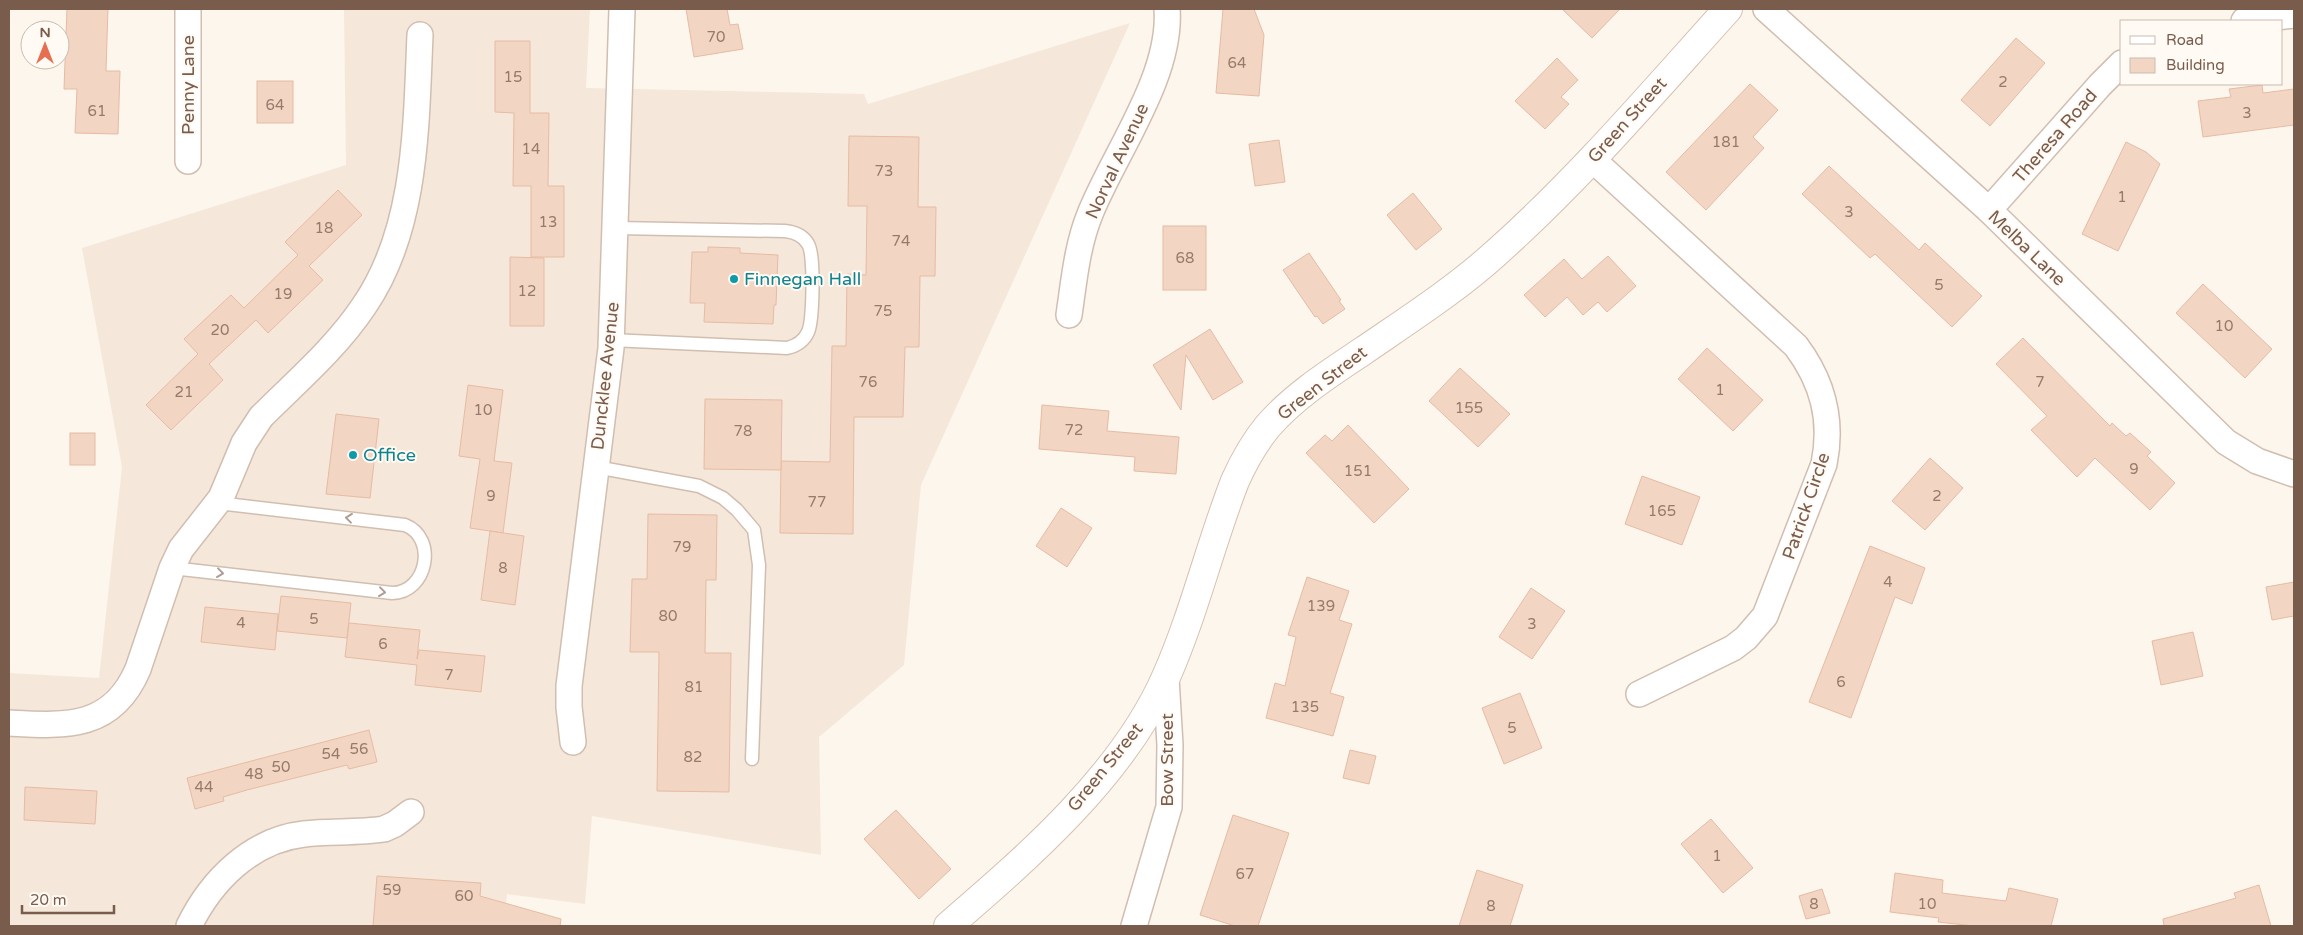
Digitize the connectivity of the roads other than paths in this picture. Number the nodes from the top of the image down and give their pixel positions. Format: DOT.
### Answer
graph roads {
  1 [pos="188,9"];
  2 [pos="622,9"];
  3 [pos="1167,9"];
  4 [pos="1728,9"];
  5 [pos="1766,9"];
  6 [pos="2294,15"];
  7 [pos="2252,20"];
  8 [pos="420,35"];
  9 [pos="2120,65"];
  10 [pos="1592,159"];
  11 [pos="188,161"];
  12 [pos="1989,210"];
  13 [pos="616,228"];
  14 [pos="1069,315"];
  15 [pos="611,340"];
  16 [pos="596,467"];
  17 [pos="2294,474"];
  18 [pos="218,502"];
  19 [pos="172,568"];
  20 [pos="1166,678"];
  21 [pos="1639,694"];
  22 [pos="9,723"];
  23 [pos="574,742"];
  24 [pos="752,760"];
  25 [pos="411,812"];
  26 [pos="189,926"];
  27 [pos="948,926"];
  28 [pos="1134,926"];
  1 -- 11 [label="street, Penny Lane"];
  2 -- 13 [label="street, Duncklee Avenue"];
  3 -- 14 [label="street, Norval Avenue"];
  4 -- 10 [label="street, Green Street"];
  5 -- 12 [label="street, Melba Lane"];
  6 -- 7 [label="street"];
  8 -- 18 [label="street"];
  9 -- 12 [label="street, Theresa Road"];
  10 -- 20 [label="street, Green Street"];
  10 -- 21 [label="street, Patrick Circle"];
  12 -- 17 [label="street, Melba Lane"];
  13 -- 15 [label="street, Duncklee Avenue"];
  13 -- 15 [label="lane"];
  15 -- 16 [label="street, Duncklee Avenue"];
  16 -- 23 [label="street, Duncklee Avenue"];
  16 -- 24 [label="lane"];
  18 -- 19 [label="street"];
  19 -- 18 [label="lane, one-way"];
  19 -- 22 [label="street"];
  20 -- 27 [label="street, Green Street"];
  20 -- 28 [label="street, Bow Street"];
  25 -- 26 [label="street"];
}
